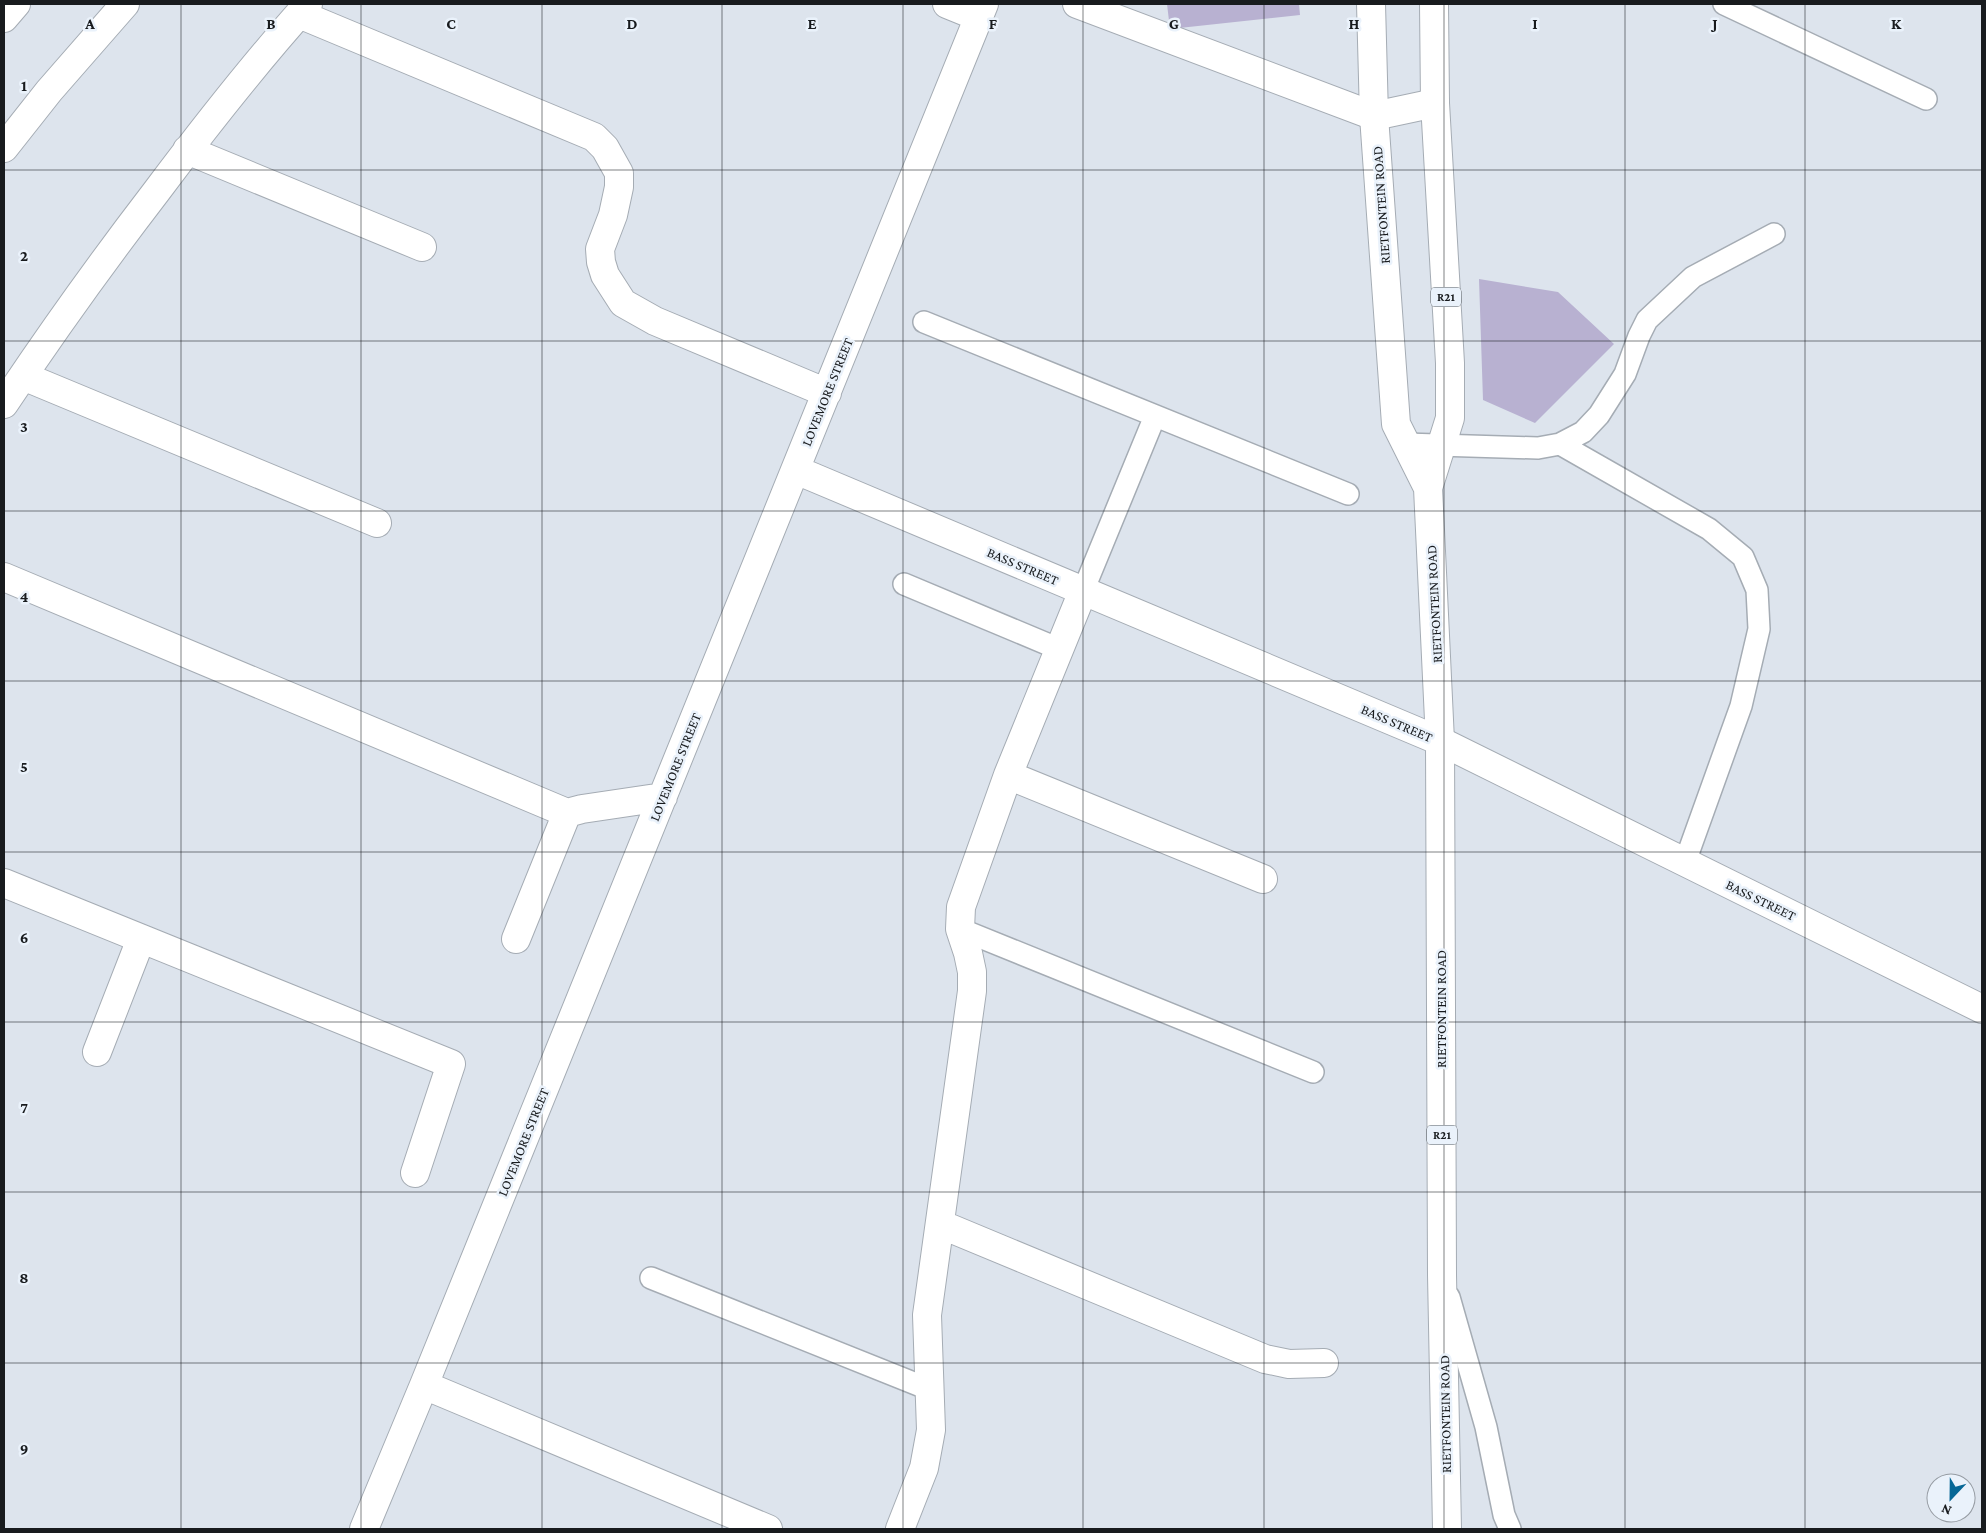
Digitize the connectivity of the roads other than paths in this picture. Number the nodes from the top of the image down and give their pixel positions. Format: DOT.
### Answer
graph roads {
  1 [pos="16,4"];
  2 [pos="125,4"];
  3 [pos="947,4"];
  4 [pos="1077,4"];
  5 [pos="1371,4"];
  6 [pos="1434,4"];
  7 [pos="1724,4"];
  8 [pos="304,9"];
  9 [pos="981,10"];
  10 [pos="4,18"];
  11 [pos="1926,99"];
  12 [pos="1435,103"];
  13 [pos="1374,116"];
  14 [pos="4,148"];
  15 [pos="187,150"];
  16 [pos="1774,234"];
  17 [pos="422,247"];
  18 [pos="924,322"];
  19 [pos="23,376"];
  20 [pos="826,393"];
  21 [pos="4,404"];
  22 [pos="1155,416"];
  23 [pos="1406,444"];
  24 [pos="1560,444"];
  25 [pos="1442,446"];
  26 [pos="796,470"];
  27 [pos="1428,488"];
  28 [pos="1348,494"];
  29 [pos="376,523"];
  30 [pos="4,577"];
  31 [pos="904,584"];
  32 [pos="1082,591"];
  33 [pos="1059,650"];
  34 [pos="1440,741"];
  35 [pos="1008,775"];
  36 [pos="663,797"];
  37 [pos="567,813"];
  38 [pos="1685,862"];
  39 [pos="1263,878"];
  40 [pos="4,883"];
  41 [pos="960,929"];
  42 [pos="141,938"];
  43 [pos="516,939"];
  44 [pos="1982,1009"];
  45 [pos="97,1052"];
  46 [pos="1313,1072"];
  47 [pos="415,1173"];
  48 [pos="940,1224"];
  49 [pos="1442,1275"];
  50 [pos="651,1278"];
  51 [pos="1324,1363"];
  52 [pos="424,1385"];
  53 [pos="931,1390"];
  54 [pos="364,1529"];
  55 [pos="768,1529"];
  56 [pos="900,1529"];
  57 [pos="1448,1529"];
  58 [pos="1510,1529"];
  1 -- 10 [label="street"];
  2 -- 14 [label="street"];
  3 -- 9 [label="street"];
  4 -- 13 [label="street"];
  5 -- 13 [label="street, RIETFONTEIN ROAD / R21"];
  6 -- 12 [label="street, RIETFONTEIN ROAD / R21"];
  7 -- 11 [label="lane"];
  8 -- 15 [label="street"];
  8 -- 20 [label="street"];
  9 -- 20 [label="street, LOVEMORE STREET"];
  12 -- 13 [label="street"];
  12 -- 25 [label="street, RIETFONTEIN ROAD / R21"];
  13 -- 23 [label="street, RIETFONTEIN ROAD / R21"];
  15 -- 17 [label="street"];
  15 -- 19 [label="street"];
  16 -- 24 [label="lane"];
  18 -- 22 [label="lane"];
  19 -- 21 [label="street"];
  19 -- 29 [label="street"];
  20 -- 26 [label="street, LOVEMORE STREET"];
  22 -- 28 [label="lane"];
  22 -- 32 [label="lane"];
  23 -- 25 [label="lane"];
  23 -- 27 [label="street, RIETFONTEIN ROAD / R21"];
  24 -- 25 [label="lane"];
  24 -- 38 [label="lane"];
  25 -- 27 [label="street, RIETFONTEIN ROAD / R21"];
  26 -- 32 [label="street, BASS STREET"];
  26 -- 36 [label="street, LOVEMORE STREET"];
  27 -- 34 [label="street, RIETFONTEIN ROAD / R21"];
  30 -- 37 [label="street"];
  31 -- 33 [label="lane"];
  32 -- 33 [label="street"];
  32 -- 34 [label="street, BASS STREET"];
  33 -- 35 [label="street"];
  34 -- 38 [label="street, BASS STREET"];
  34 -- 49 [label="street, RIETFONTEIN ROAD / R21"];
  35 -- 39 [label="street"];
  35 -- 41 [label="street"];
  36 -- 37 [label="street"];
  36 -- 52 [label="street, LOVEMORE STREET"];
  37 -- 43 [label="street"];
  38 -- 44 [label="street, BASS STREET"];
  40 -- 42 [label="street"];
  41 -- 46 [label="lane"];
  41 -- 48 [label="street"];
  42 -- 45 [label="street"];
  42 -- 47 [label="street"];
  48 -- 51 [label="street"];
  48 -- 53 [label="street"];
  49 -- 57 [label="street, RIETFONTEIN ROAD / R21"];
  49 -- 58 [label="lane"];
  50 -- 53 [label="lane"];
  52 -- 54 [label="street, LOVEMORE STREET"];
  52 -- 55 [label="street"];
  53 -- 56 [label="street"];
}
